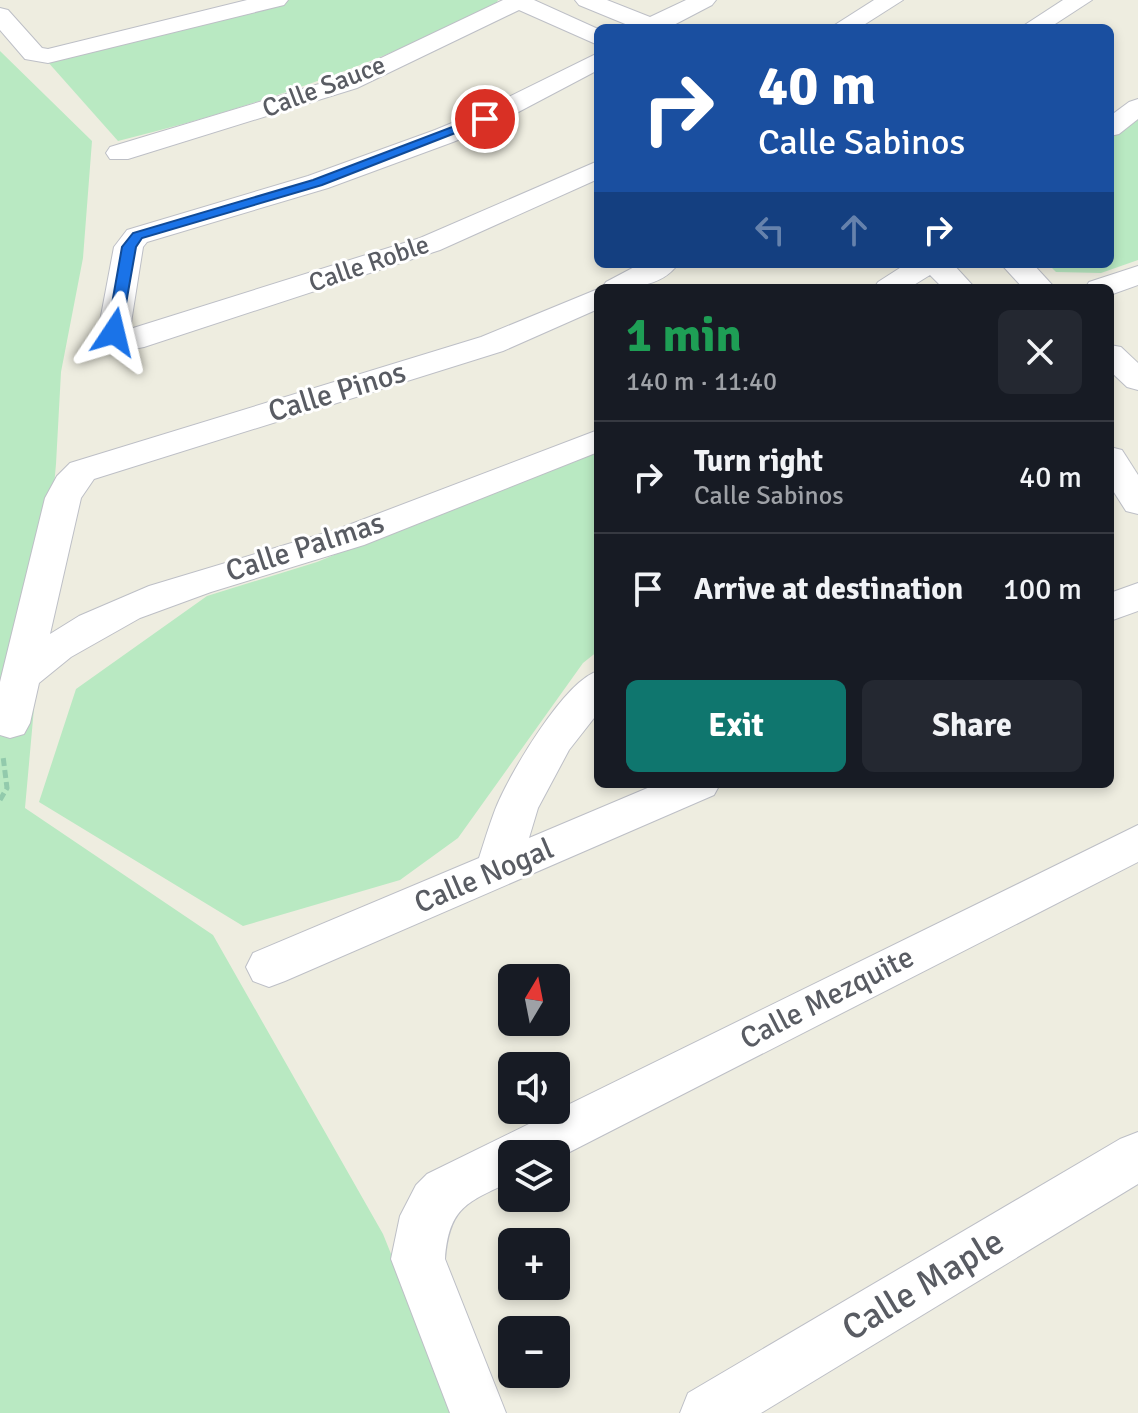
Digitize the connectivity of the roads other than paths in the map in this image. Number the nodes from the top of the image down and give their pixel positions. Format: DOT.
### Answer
graph roads {
  1 [pos="24,0"];
  2 [pos="276,0"];
  3 [pos="587,0"];
  4 [pos="704,0"];
  5 [pos="891,0"];
  6 [pos="1080,0"];
  7 [pos="519,1"];
  8 [pos="0,12"];
  9 [pos="647,24"];
  10 [pos="660,24"];
  11 [pos="849,24"];
  12 [pos="1039,24"];
  13 [pos="594,36"];
  14 [pos="594,62"];
  15 [pos="1138,107"];
  16 [pos="1114,125"];
  17 [pos="119,153"];
  18 [pos="594,171"];
  19 [pos="655,268"];
  20 [pos="920,268"];
  21 [pos="940,268"];
  22 [pos="1020,268"];
  23 [pos="1138,275"];
  24 [pos="625,284"];
  25 [pos="895,284"];
  26 [pos="956,284"];
  27 [pos="1036,284"];
  28 [pos="1112,284"];
  29 [pos="594,300"];
  30 [pos="1114,358"];
  31 [pos="1138,380"];
  32 [pos="594,442"];
  33 [pos="1114,464"];
  34 [pos="1138,503"];
  35 [pos="1138,596"];
  36 [pos="1114,606"];
  37 [pos="23,675"];
  38 [pos="594,690"];
  39 [pos="10,723"];
  40 [pos="690,788"];
  41 [pos="1138,842"];
  42 [pos="497,871"];
  43 [pos="269,967"];
  44 [pos="544,1140"];
  45 [pos="1138,1156"];
  46 [pos="498,1163"];
  47 [pos="478,1413"];
  48 [pos="708,1413"];
  1 -- 8 [label="street"];
  2 -- 8 [label="street"];
  3 -- 9 [label="street"];
  4 -- 10 [label="street"];
  5 -- 11 [label="street"];
  6 -- 12 [label="street"];
  7 -- 13 [label="street"];
  7 -- 17 [label="street, Calle Sauce"];
  14 -- 18 [label="street, Calle Roble"];
  15 -- 16 [label="street"];
  19 -- 24 [label="street"];
  20 -- 25 [label="street"];
  21 -- 26 [label="street"];
  22 -- 27 [label="street"];
  23 -- 28 [label="street"];
  29 -- 37 [label="street, Calle Pinos"];
  30 -- 31 [label="street"];
  32 -- 37 [label="street, Calle Palmas"];
  33 -- 34 [label="street"];
  35 -- 36 [label="street"];
  37 -- 39 [label="street"];
  38 -- 42 [label="street"];
  40 -- 42 [label="street, Calle Nogal"];
  41 -- 44 [label="street, Calle Mezquite"];
  42 -- 43 [label="street, Calle Nogal"];
  45 -- 48 [label="street, Calle Maple"];
  46 -- 47 [label="street, Calle Mezquite"];
}
